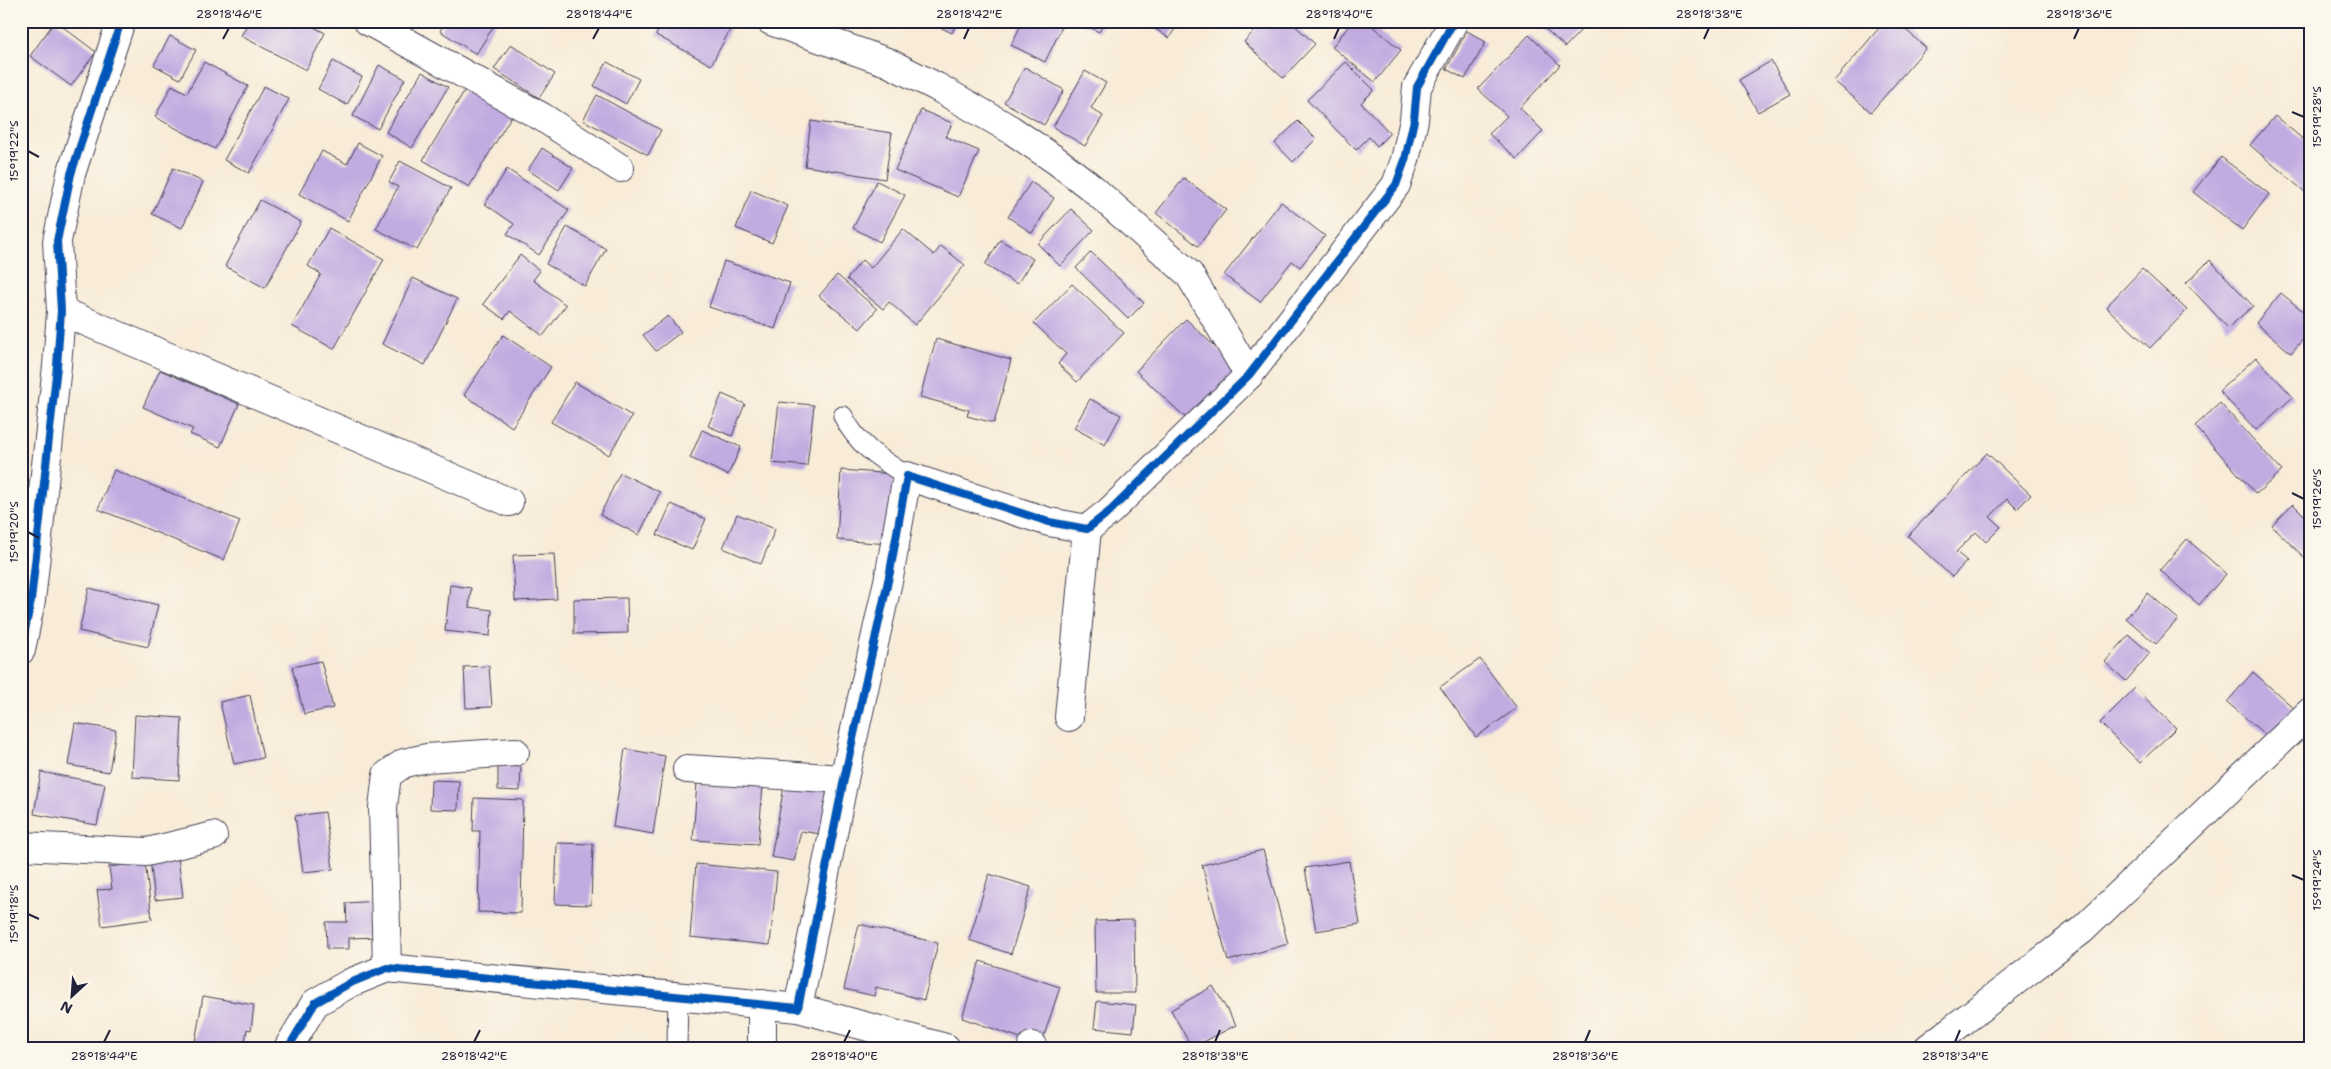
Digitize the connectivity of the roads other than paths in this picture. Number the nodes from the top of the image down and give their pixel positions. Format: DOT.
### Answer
graph roads {
  1 [pos="121,21"];
  2 [pos="368,21"];
  3 [pos="771,21"];
  4 [pos="1454,21"];
  5 [pos="620,168"];
  6 [pos="61,312"];
  7 [pos="1249,375"];
  8 [pos="842,416"];
  9 [pos="907,476"];
  10 [pos="32,501"];
  11 [pos="509,502"];
  12 [pos="1087,529"];
  13 [pos="21,650"];
  14 [pos="2310,712"];
  15 [pos="1069,717"];
  16 [pos="515,752"];
  17 [pos="687,769"];
  18 [pos="844,779"];
  19 [pos="213,836"];
  20 [pos="21,846"];
  21 [pos="387,968"];
  22 [pos="678,995"];
  23 [pos="762,1004"];
  24 [pos="798,1008"];
  25 [pos="288,1048"];
  26 [pos="676,1048"];
  27 [pos="762,1048"];
  28 [pos="946,1048"];
  29 [pos="1928,1048"];
  1 -- 6 [label="street"];
  2 -- 5 [label="street"];
  3 -- 7 [label="street"];
  4 -- 7 [label="street"];
  6 -- 10 [label="street"];
  6 -- 11 [label="street"];
  7 -- 12 [label="street"];
  8 -- 9 [label="lane"];
  9 -- 12 [label="street"];
  9 -- 18 [label="street"];
  10 -- 13 [label="street"];
  12 -- 15 [label="street"];
  14 -- 29 [label="street"];
  16 -- 21 [label="street"];
  17 -- 18 [label="street"];
  18 -- 24 [label="street"];
  19 -- 20 [label="street"];
  21 -- 22 [label="street"];
  21 -- 25 [label="street"];
  22 -- 23 [label="street"];
  22 -- 26 [label="lane"];
  23 -- 24 [label="street"];
  23 -- 27 [label="street"];
  24 -- 28 [label="street"];
}
